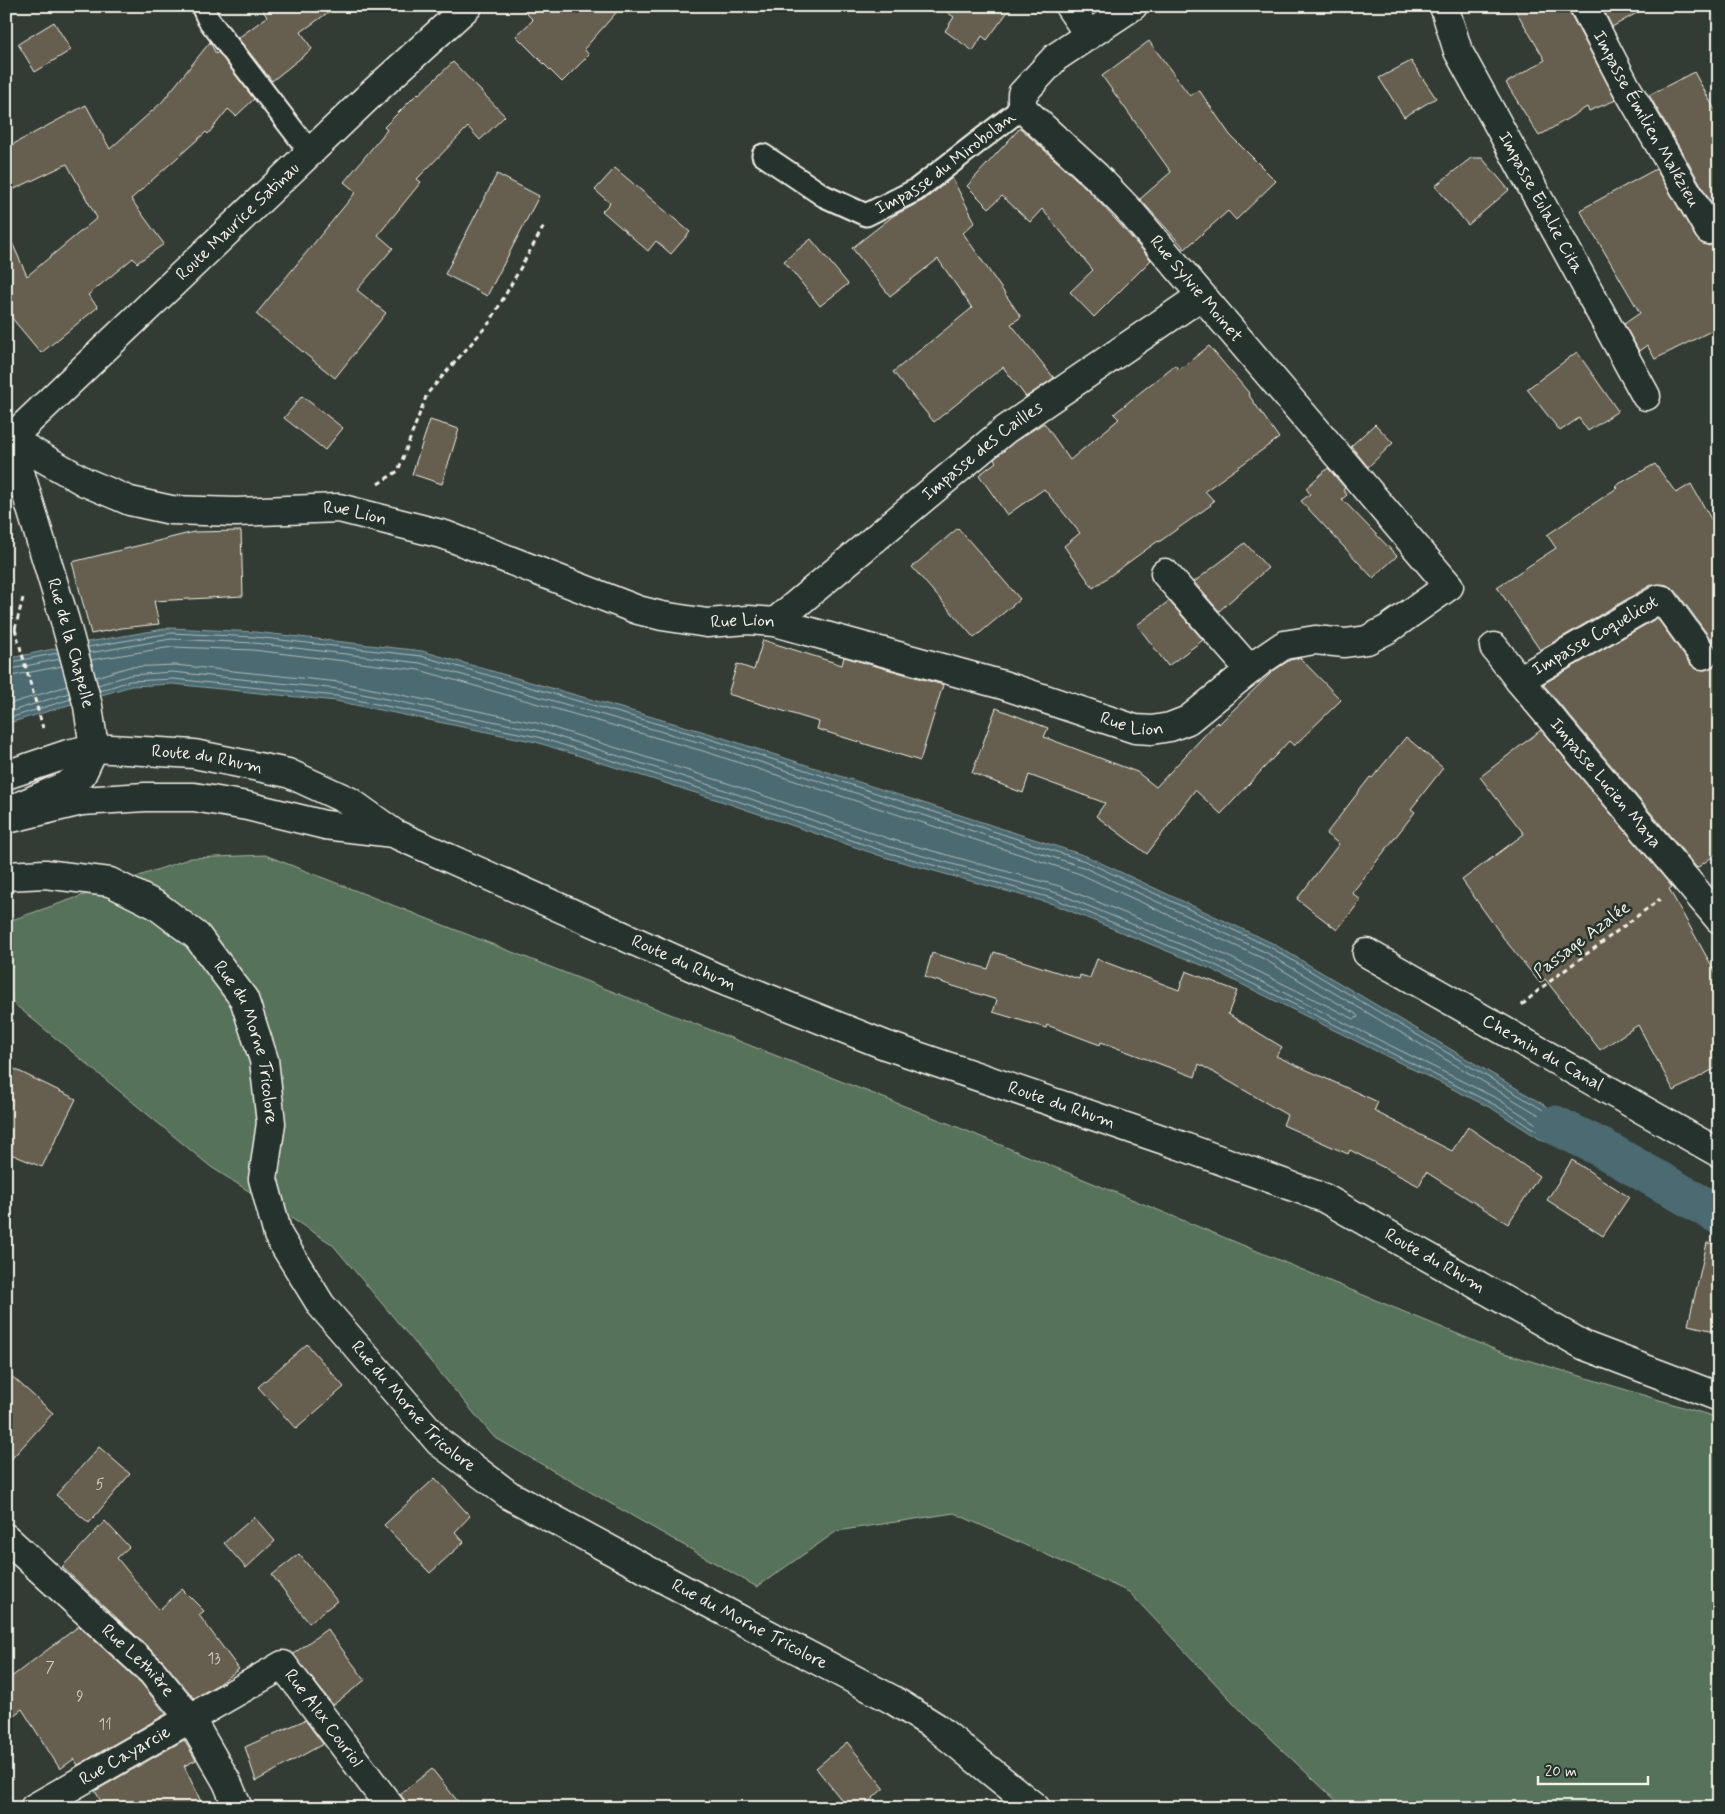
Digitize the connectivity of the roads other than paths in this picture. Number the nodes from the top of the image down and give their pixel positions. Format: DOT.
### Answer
graph roads {
  1 [pos="202,6"];
  2 [pos="468,6"];
  3 [pos="1069,6"];
  4 [pos="1133,6"];
  5 [pos="1444,6"];
  6 [pos="1584,6"];
  7 [pos="1089,35"];
  8 [pos="1022,108"];
  9 [pos="310,152"];
  10 [pos="763,155"];
  11 [pos="1708,230"];
  12 [pos="1201,296"];
  13 [pos="1646,396"];
  14 [pos="8,435"];
  15 [pos="1165,572"];
  16 [pos="1448,586"];
  17 [pos="775,622"];
  18 [pos="1494,647"];
  19 [pos="1703,655"];
  20 [pos="1250,670"];
  21 [pos="1520,680"];
  22 [pos="94,748"];
  23 [pos="6,774"];
  24 [pos="6,812"];
  25 [pos="6,820"];
  26 [pos="395,834"];
  27 [pos="6,876"];
  28 [pos="1719,919"];
  29 [pos="1367,953"];
  30 [pos="1719,1153"];
  31 [pos="1719,1397"];
  32 [pos="6,1538"];
  33 [pos="190,1718"];
  34 [pos="34,1808"];
  35 [pos="238,1808"];
  36 [pos="391,1808"];
  37 [pos="1036,1808"];
  1 -- 9 [label="lane"];
  2 -- 9 [label="street, Route Maurice Satinau"];
  3 -- 7 [label="street"];
  4 -- 7 [label="street"];
  5 -- 13 [label="street, Impasse Eulalie Cita"];
  6 -- 11 [label="street, Impasse Émilien Malézieu"];
  7 -- 8 [label="street"];
  8 -- 10 [label="lane, Impasse du Mirobolan"];
  8 -- 12 [label="street, Rue Sylvie Moinet"];
  9 -- 14 [label="street, Route Maurice Satinau"];
  12 -- 16 [label="street, Rue Sylvie Moinet"];
  12 -- 17 [label="street, Impasse des Cailles"];
  14 -- 17 [label="street, Rue Lion"];
  14 -- 22 [label="street, Rue de la Chapelle"];
  15 -- 20 [label="street"];
  16 -- 20 [label="street, Rue Lion"];
  17 -- 20 [label="street, Rue Lion"];
  18 -- 21 [label="street, Impasse Lucien Maya"];
  19 -- 21 [label="street, Impasse Coquelicot"];
  21 -- 28 [label="street, Impasse Lucien Maya"];
  22 -- 23 [label="street, Route du Rhum"];
  22 -- 24 [label="street"];
  22 -- 26 [label="street, Route du Rhum"];
  25 -- 26 [label="street, Route du Rhum"];
  26 -- 31 [label="street, Route du Rhum"];
  27 -- 37 [label="street, Rue du Morne Tricolore"];
  29 -- 30 [label="street, Chemin du Canal"];
  32 -- 33 [label="street, Rue Lethière"];
  33 -- 34 [label="street, Rue Cayarcie"];
  33 -- 35 [label="street, Rue Lethière"];
  33 -- 36 [label="street, Rue Alex Couriol"];
}
